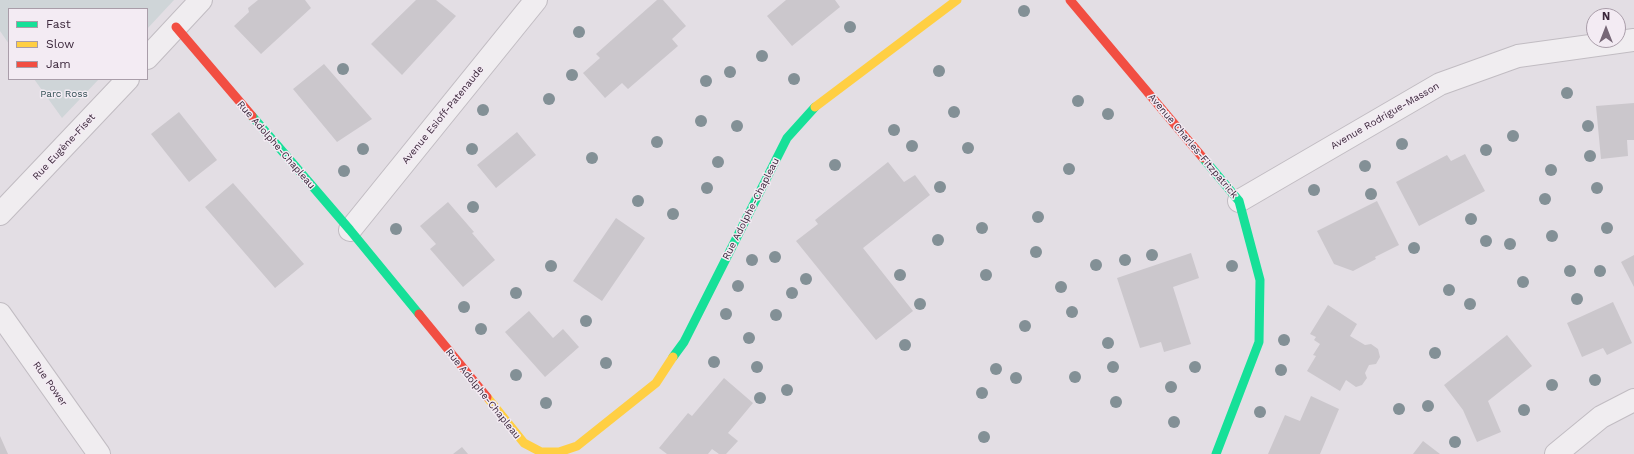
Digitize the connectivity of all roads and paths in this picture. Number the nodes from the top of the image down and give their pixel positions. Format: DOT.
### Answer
graph roads {
  1 [pos="201,0"];
  2 [pos="536,0"];
  3 [pos="957,0"];
  4 [pos="1070,0"];
  5 [pos="176,27"];
  6 [pos="1634,40"];
  7 [pos="148,57"];
  8 [pos="127,80"];
  9 [pos="1239,201"];
  10 [pos="0,214"];
  11 [pos="350,230"];
  12 [pos="0,314"];
  13 [pos="1634,400"];
  14 [pos="99,454"];
  15 [pos="1216,454"];
  16 [pos="1556,454"];
  1 -- 5 [label="street"];
  2 -- 11 [label="street, Avenue Esioff-Patenaude"];
  3 -- 11 [label="street, Rue Adolphe-Chapleau"];
  4 -- 9 [label="street, Avenue Charles-Fitzpatrick"];
  5 -- 7 [label="street"];
  5 -- 11 [label="street, Rue Adolphe-Chapleau"];
  6 -- 9 [label="street, Avenue Rodrigue-Masson"];
  8 -- 10 [label="street, Rue Eugène-Fiset"];
  9 -- 15 [label="street, Avenue Charles-Fitzpatrick"];
  12 -- 14 [label="street, Rue Power"];
  13 -- 16 [label="street"];
}
